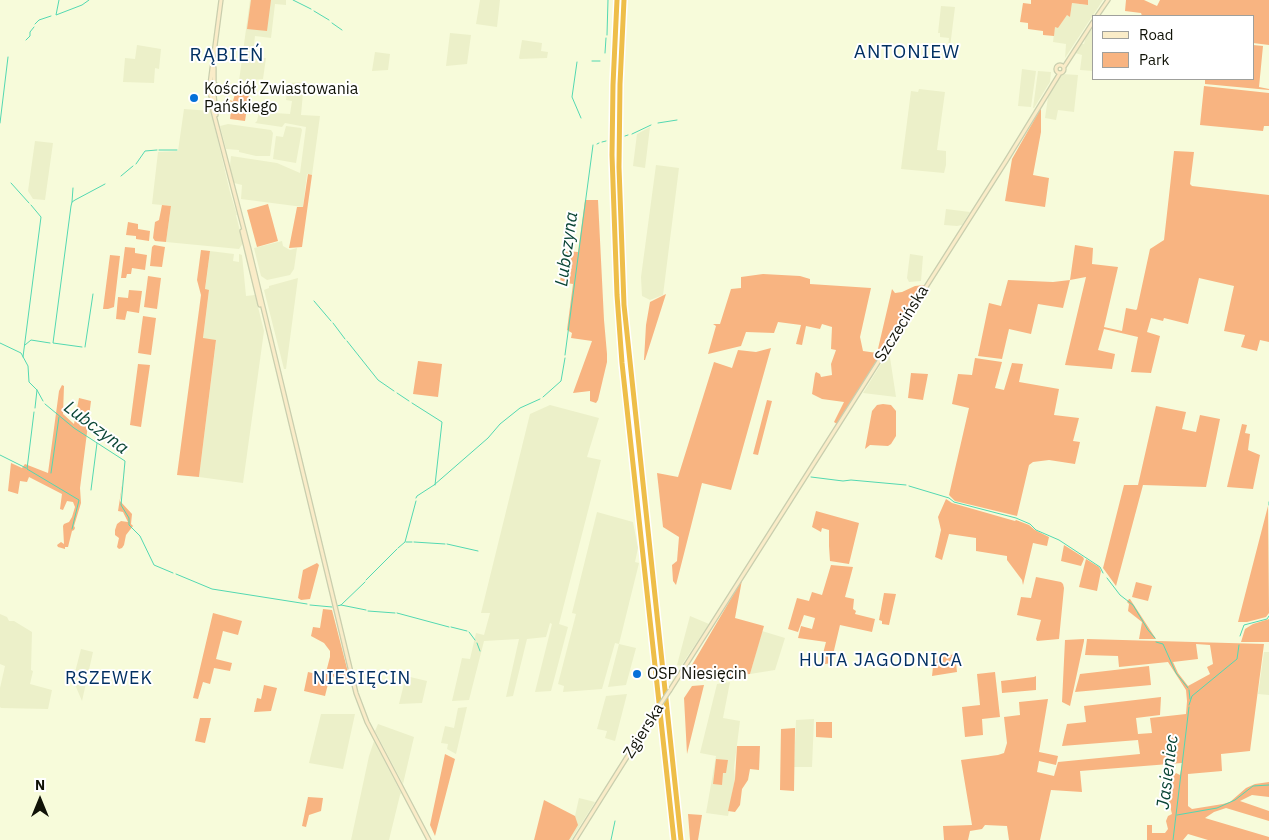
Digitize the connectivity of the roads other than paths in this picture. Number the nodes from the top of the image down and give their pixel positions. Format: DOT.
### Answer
graph roads {
  1 [pos="221,0"];
  2 [pos="617,0"];
  3 [pos="624,0"];
  4 [pos="1108,0"];
  5 [pos="1098,15"];
  6 [pos="1092,23"];
  7 [pos="214,64"];
  8 [pos="1064,65"];
  9 [pos="1058,74"];
  10 [pos="215,84"];
  11 [pos="210,85"];
  12 [pos="212,94"];
  13 [pos="745,572"];
  14 [pos="430,840"];
  15 [pos="574,840"];
  16 [pos="674,840"];
  17 [pos="681,840"];
  1 -- 7 [label="main road"];
  2 -- 16 [label="highway"];
  3 -- 17 [label="highway"];
  4 -- 5 [label="main road"];
  6 -- 8 [label="main road"];
  7 -- 10 [label="main road"];
  7 -- 11 [label="main road"];
  8 -- 9 [label="main road"];
  8 -- 9 [label="main road"];
  9 -- 13 [label="main road, Szczecińska"];
  10 -- 11 [label="main road"];
  10 -- 12 [label="main road"];
  11 -- 12 [label="main road"];
  12 -- 14 [label="main road"];
  13 -- 15 [label="main road, Zgierska, bridge"];
}
